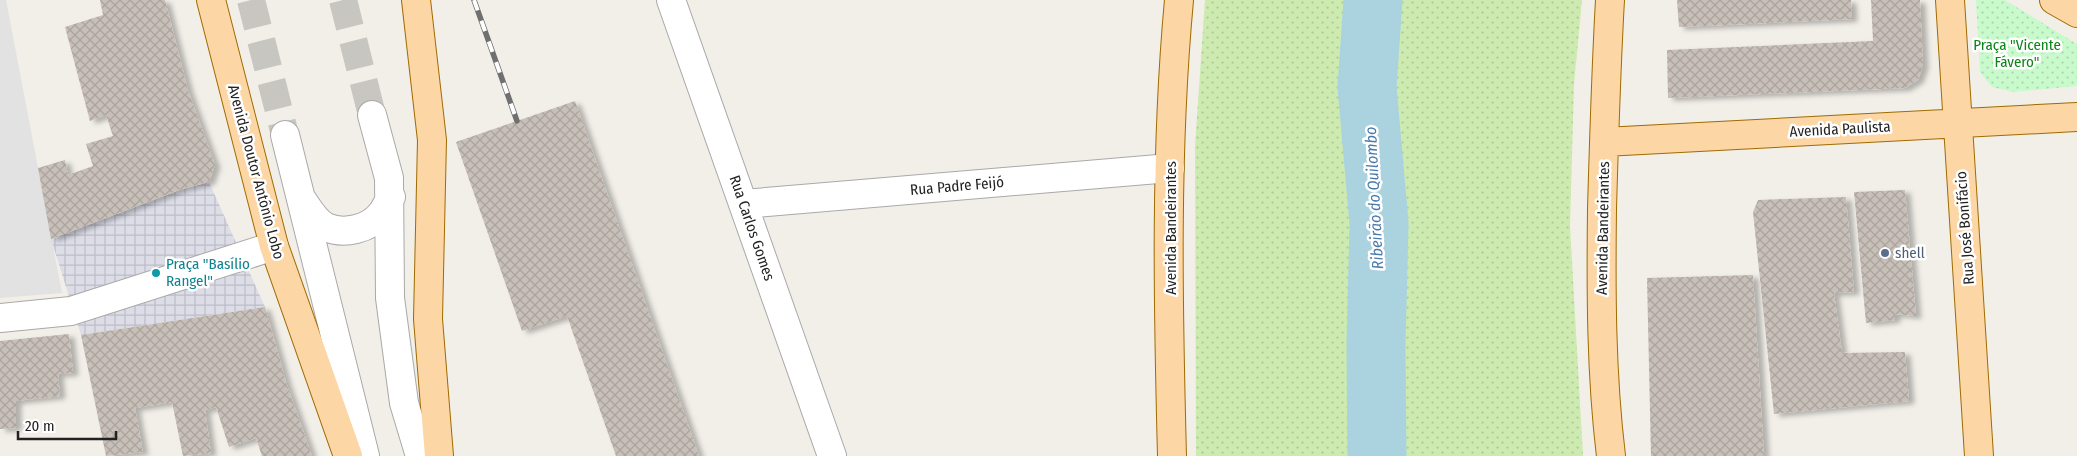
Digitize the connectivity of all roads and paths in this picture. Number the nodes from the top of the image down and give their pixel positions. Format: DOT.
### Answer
graph roads {
  1 [pos="211,0"];
  2 [pos="416,0"];
  3 [pos="671,0"];
  4 [pos="1161,0"];
  5 [pos="1180,0"];
  6 [pos="1610,0"];
  7 [pos="1950,0"];
  8 [pos="2054,0"];
  9 [pos="2077,13"];
  10 [pos="1175,46"];
  11 [pos="372,115"];
  12 [pos="2077,117"];
  13 [pos="1957,124"];
  14 [pos="285,135"];
  15 [pos="1604,142"];
  16 [pos="1170,168"];
  17 [pos="391,197"];
  18 [pos="302,200"];
  19 [pos="744,204"];
  20 [pos="274,246"];
  21 [pos="0,318"];
  22 [pos="348,456"];
  23 [pos="365,456"];
  24 [pos="420,456"];
  25 [pos="439,456"];
  26 [pos="832,456"];
  27 [pos="1172,456"];
  28 [pos="1611,456"];
  29 [pos="1979,456"];
  1 -- 20 [label="main road, Avenida Doutor Antônio Lobo"];
  2 -- 25 [label="main road"];
  3 -- 19 [label="street, Rua Carlos Gomes"];
  4 -- 10 [label="main road"];
  5 -- 10 [label="main road, Avenida Bandeirantes"];
  6 -- 15 [label="main road, Avenida Bandeirantes"];
  7 -- 13 [label="main road, Rua José Bonifácio"];
  8 -- 9 [label="main road"];
  10 -- 16 [label="main road, Avenida Bandeirantes"];
  11 -- 17 [label="street"];
  12 -- 13 [label="main road, Avenida Paulista"];
  13 -- 15 [label="main road, Avenida Paulista"];
  13 -- 29 [label="main road, Rua José Bonifácio"];
  14 -- 18 [label="street"];
  15 -- 28 [label="main road, Avenida Bandeirantes"];
  16 -- 19 [label="street, Rua Padre Feijó"];
  16 -- 27 [label="main road, Avenida Bandeirantes"];
  17 -- 18 [label="street"];
  17 -- 24 [label="street"];
  18 -- 23 [label="street"];
  19 -- 26 [label="street, Rua Carlos Gomes"];
  20 -- 21 [label="street"];
  20 -- 22 [label="main road, Avenida Doutor Antônio Lobo"];
}
